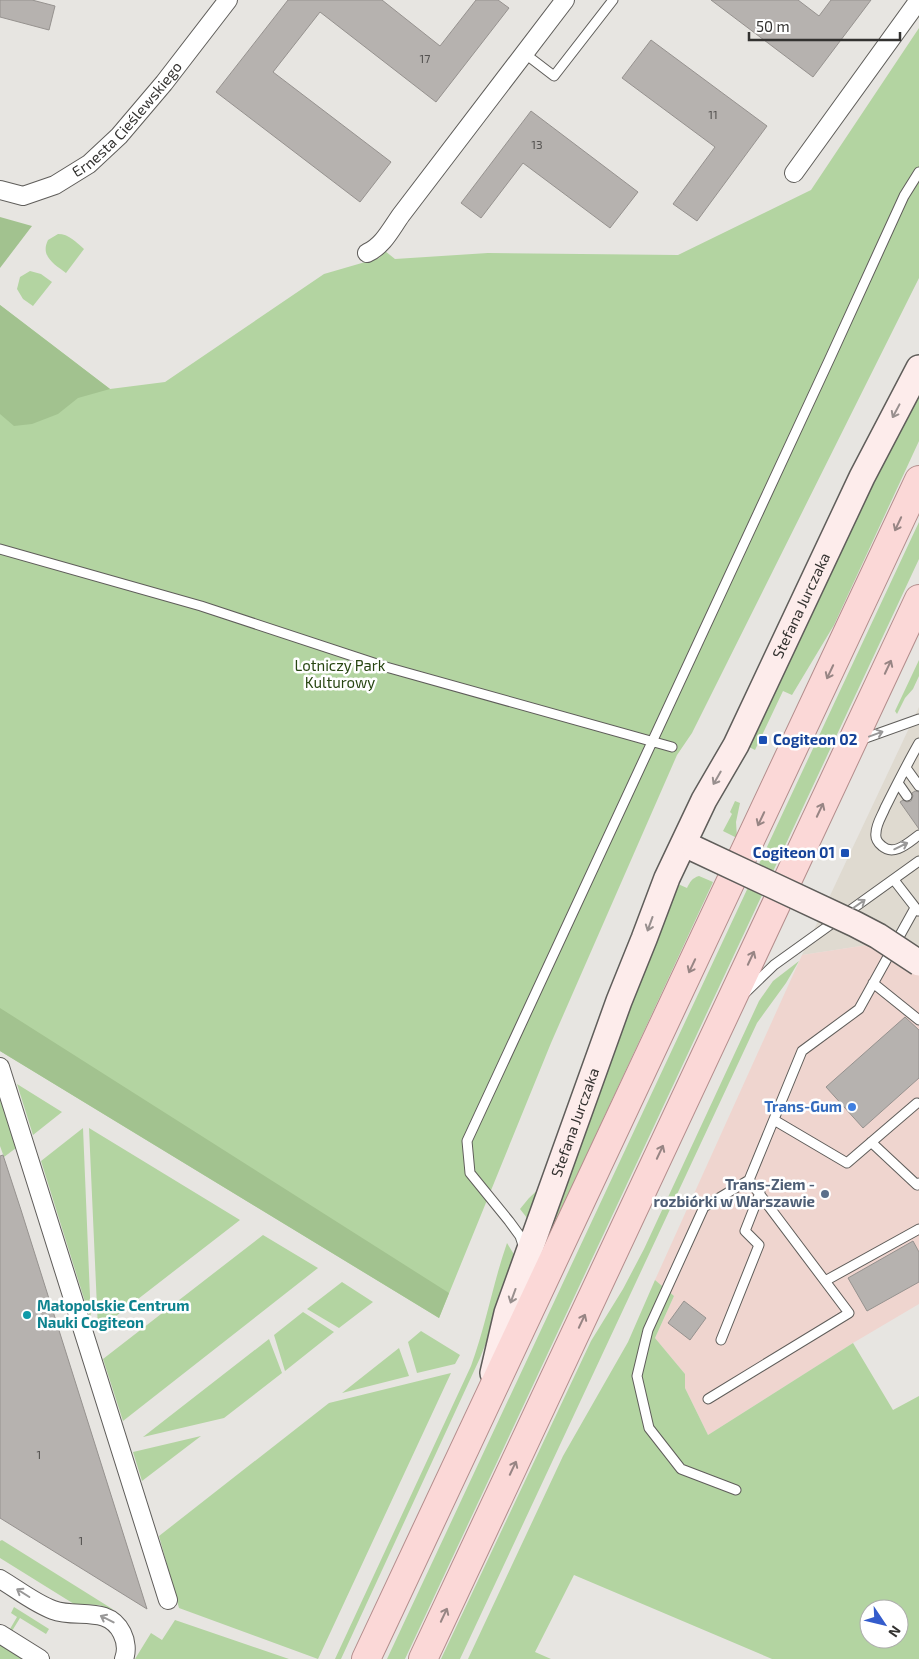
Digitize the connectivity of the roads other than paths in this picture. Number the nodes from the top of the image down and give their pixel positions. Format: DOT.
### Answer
graph roads {
  1 [pos="228,0"];
  2 [pos="565,0"];
  3 [pos="613,0"];
  4 [pos="919,0"];
  5 [pos="524,52"];
  6 [pos="919,172"];
  7 [pos="794,173"];
  8 [pos="0,190"];
  9 [pos="367,253"];
  10 [pos="919,368"];
  11 [pos="919,480"];
  12 [pos="0,549"];
  13 [pos="919,599"];
  14 [pos="919,719"];
  15 [pos="652,742"];
  16 [pos="852,743"];
  17 [pos="919,743"];
  18 [pos="672,748"];
  19 [pos="916,757"];
  20 [pos="906,768"];
  21 [pos="896,786"];
  22 [pos="919,786"];
  23 [pos="908,796"];
  24 [pos="919,835"];
  25 [pos="689,846"];
  26 [pos="919,861"];
  27 [pos="894,880"];
  28 [pos="917,910"];
  29 [pos="919,963"];
  30 [pos="874,983"];
  31 [pos="726,1012"];
  32 [pos="919,1020"];
  33 [pos="0,1067"];
  34 [pos="917,1103"];
  35 [pos="774,1120"];
  36 [pos="872,1142"];
  37 [pos="749,1180"];
  38 [pos="919,1183"];
  39 [pos="760,1193"];
  40 [pos="919,1229"];
  41 [pos="527,1257"];
  42 [pos="825,1280"];
  43 [pos="721,1340"];
  44 [pos="708,1399"];
  45 [pos="484,1407"];
  46 [pos="736,1490"];
  47 [pos="0,1579"];
  48 [pos="168,1600"];
  49 [pos="0,1634"];
  50 [pos="40,1659"];
  51 [pos="124,1659"];
  52 [pos="366,1659"];
  53 [pos="423,1659"];
  1 -- 8 [label="street, Ernesta Cieślewskiego"];
  2 -- 5 [label="street"];
  3 -- 5 [label="lane"];
  4 -- 7 [label="street"];
  5 -- 9 [label="street"];
  6 -- 15 [label="lane"];
  10 -- 25 [label="street, Stefana Jurczaka, one-way"];
  11 -- 45 [label="main road, one-way"];
  12 -- 15 [label="lane"];
  16 -- 13 [label="main road, one-way"];
  16 -- 14 [label="lane, one-way"];
  15 -- 18 [label="lane"];
  15 -- 41 [label="lane"];
  31 -- 16 [label="main road, one-way"];
  17 -- 19 [label="lane"];
  19 -- 20 [label="lane"];
  20 -- 21 [label="lane"];
  20 -- 22 [label="lane"];
  21 -- 23 [label="lane"];
  21 -- 24 [label="lane, one-way"];
  25 -- 29 [label="street, bridge"];
  25 -- 41 [label="street, Stefana Jurczaka, one-way"];
  26 -- 27 [label="lane"];
  27 -- 28 [label="lane"];
  31 -- 27 [label="lane, one-way"];
  28 -- 30 [label="lane"];
  30 -- 32 [label="lane"];
  30 -- 35 [label="lane"];
  53 -- 31 [label="main road, one-way"];
  33 -- 48 [label="street"];
  34 -- 36 [label="lane"];
  35 -- 36 [label="lane"];
  35 -- 37 [label="lane"];
  36 -- 38 [label="lane"];
  37 -- 39 [label="lane"];
  37 -- 46 [label="lane"];
  39 -- 42 [label="lane"];
  39 -- 43 [label="lane"];
  40 -- 42 [label="lane"];
  41 -- 45 [label="street, Stefana Jurczaka, one-way"];
  42 -- 44 [label="lane"];
  45 -- 52 [label="main road"];
  51 -- 47 [label="street, one-way"];
  49 -- 50 [label="street"];
}
